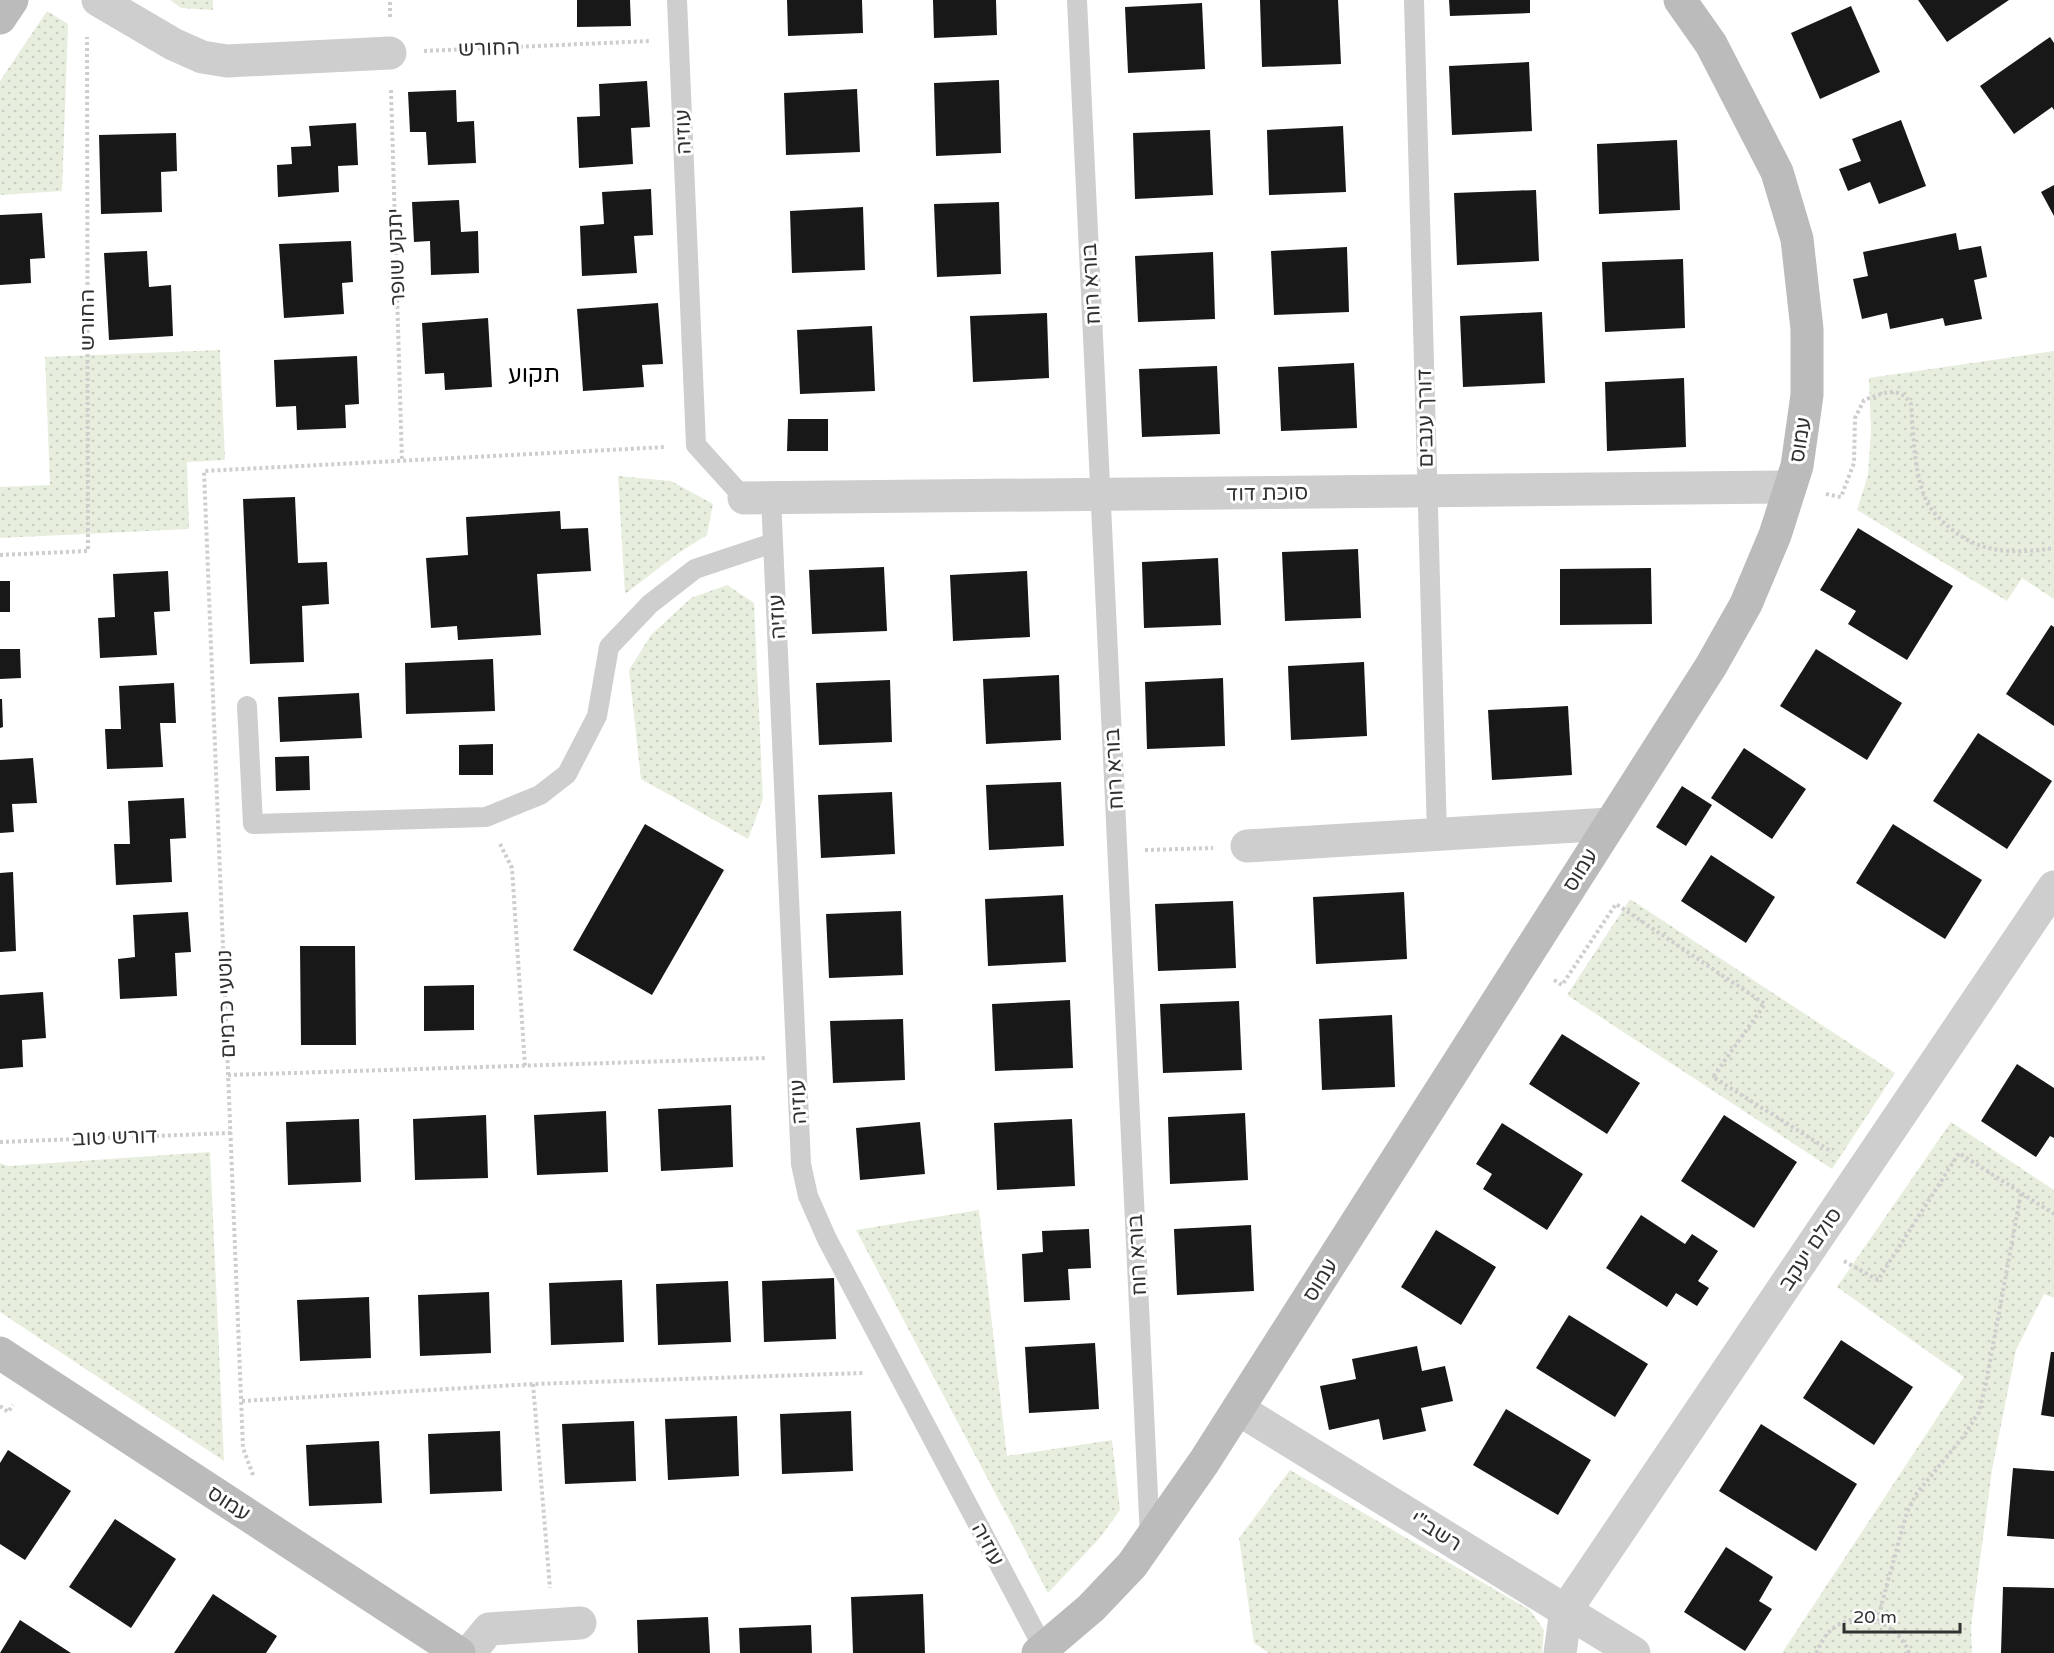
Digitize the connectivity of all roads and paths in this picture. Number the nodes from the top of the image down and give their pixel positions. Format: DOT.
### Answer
graph roads {
  1 [pos="12,0"];
  2 [pos="98,0"];
  3 [pos="677,0"];
  4 [pos="1077,0"];
  5 [pos="1414,0"];
  6 [pos="1680,0"];
  7 [pos="0,18"];
  8 [pos="87,36"];
  9 [pos="679,40"];
  10 [pos="390,53"];
  11 [pos="696,445"];
  12 [pos="402,461"];
  13 [pos="1790,487"];
  14 [pos="1427,491"];
  15 [pos="1101,495"];
  16 [pos="757,498"];
  17 [pos="773,543"];
  18 [pos="2054,548"];
  19 [pos="0,555"];
  20 [pos="247,706"];
  21 [pos="486,817"];
  22 [pos="1609,824"];
  23 [pos="1437,835"];
  24 [pos="1246,846"];
  25 [pos="1118,851"];
  26 [pos="2054,887"];
  27 [pos="1523,960"];
  28 [pos="796,1057"];
  29 [pos="525,1066"];
  30 [pos="228,1075"];
  31 [pos="231,1133"];
  32 [pos="0,1142"];
  33 [pos="1862,1171"];
  34 [pos="2020,1193"];
  35 [pos="2054,1214"];
  36 [pos="1841,1258"];
  37 [pos="0,1353"];
  38 [pos="897,1371"];
  39 [pos="533,1384"];
  40 [pos="242,1401"];
  41 [pos="1238,1409"];
  42 [pos="255,1479"];
  43 [pos="1150,1538"];
  44 [pos="1566,1610"];
  45 [pos="1877,1621"];
  46 [pos="567,1624"];
  47 [pos="1041,1651"];
  48 [pos="459,1653"];
  49 [pos="469,1653"];
  50 [pos="1560,1653"];
  51 [pos="1634,1653"];
  52 [pos="1816,1653"];
  53 [pos="1909,1653"];
  1 -- 7 [label="street"];
  2 -- 10 [label="street"];
  3 -- 9 [label="lane, עוזיה"];
  4 -- 15 [label="lane, בורא רוח"];
  5 -- 14 [label="lane, דורך ענבים"];
  6 -- 13 [label="street, עמוס"];
  8 -- 19 [label="path, החורש"];
  9 -- 10 [label="path, החורש"];
  9 -- 11 [label="lane, עוזיה"];
  10 -- 12 [label="path, יתקע שופר"];
  11 -- 12 [label="path"];
  11 -- 16 [label="lane"];
  12 -- 30 [label="path, נוטעי כרמים"];
  13 -- 14 [label="street, סוכת דוד"];
  13 -- 18 [label="path"];
  13 -- 22 [label="street, עמוס"];
  14 -- 15 [label="street, סוכת דוד"];
  14 -- 23 [label="lane, דורך ענבים"];
  15 -- 16 [label="street, סוכת דוד"];
  15 -- 25 [label="lane, בורא רוח"];
  16 -- 17 [label="lane, עוזיה"];
  17 -- 21 [label="lane"];
  17 -- 28 [label="lane, עוזיה"];
  20 -- 21 [label="lane"];
  21 -- 29 [label="path"];
  22 -- 23 [label="street"];
  22 -- 27 [label="street, עמוס"];
  23 -- 24 [label="street"];
  24 -- 25 [label="path"];
  25 -- 43 [label="lane, בורא רוח"];
  26 -- 33 [label="street, סולם יעקב"];
  27 -- 33 [label="path"];
  27 -- 41 [label="street, עמוס"];
  28 -- 29 [label="path"];
  28 -- 38 [label="lane, עוזיה"];
  29 -- 30 [label="path"];
  30 -- 31 [label="path, נוטעי כרמים"];
  31 -- 32 [label="path, דורש טוב"];
  31 -- 40 [label="path, נוטעי כרמים"];
  33 -- 44 [label="street, סולם יעקב"];
  34 -- 35 [label="path"];
  34 -- 36 [label="path"];
  34 -- 45 [label="path"];
  37 -- 48 [label="street, עמוס"];
  38 -- 39 [label="path"];
  38 -- 47 [label="lane, עוזיה"];
  39 -- 40 [label="path"];
  39 -- 46 [label="path"];
  40 -- 42 [label="path, נוטעי כרמים"];
  41 -- 43 [label="street, עמוס"];
  41 -- 44 [label="street, רשב\"י"];
  43 -- 47 [label="street, עמוס"];
  44 -- 50 [label="street"];
  44 -- 51 [label="street, רשב\"י"];
  45 -- 52 [label="path"];
  45 -- 53 [label="path"];
  46 -- 49 [label="street"];
}
